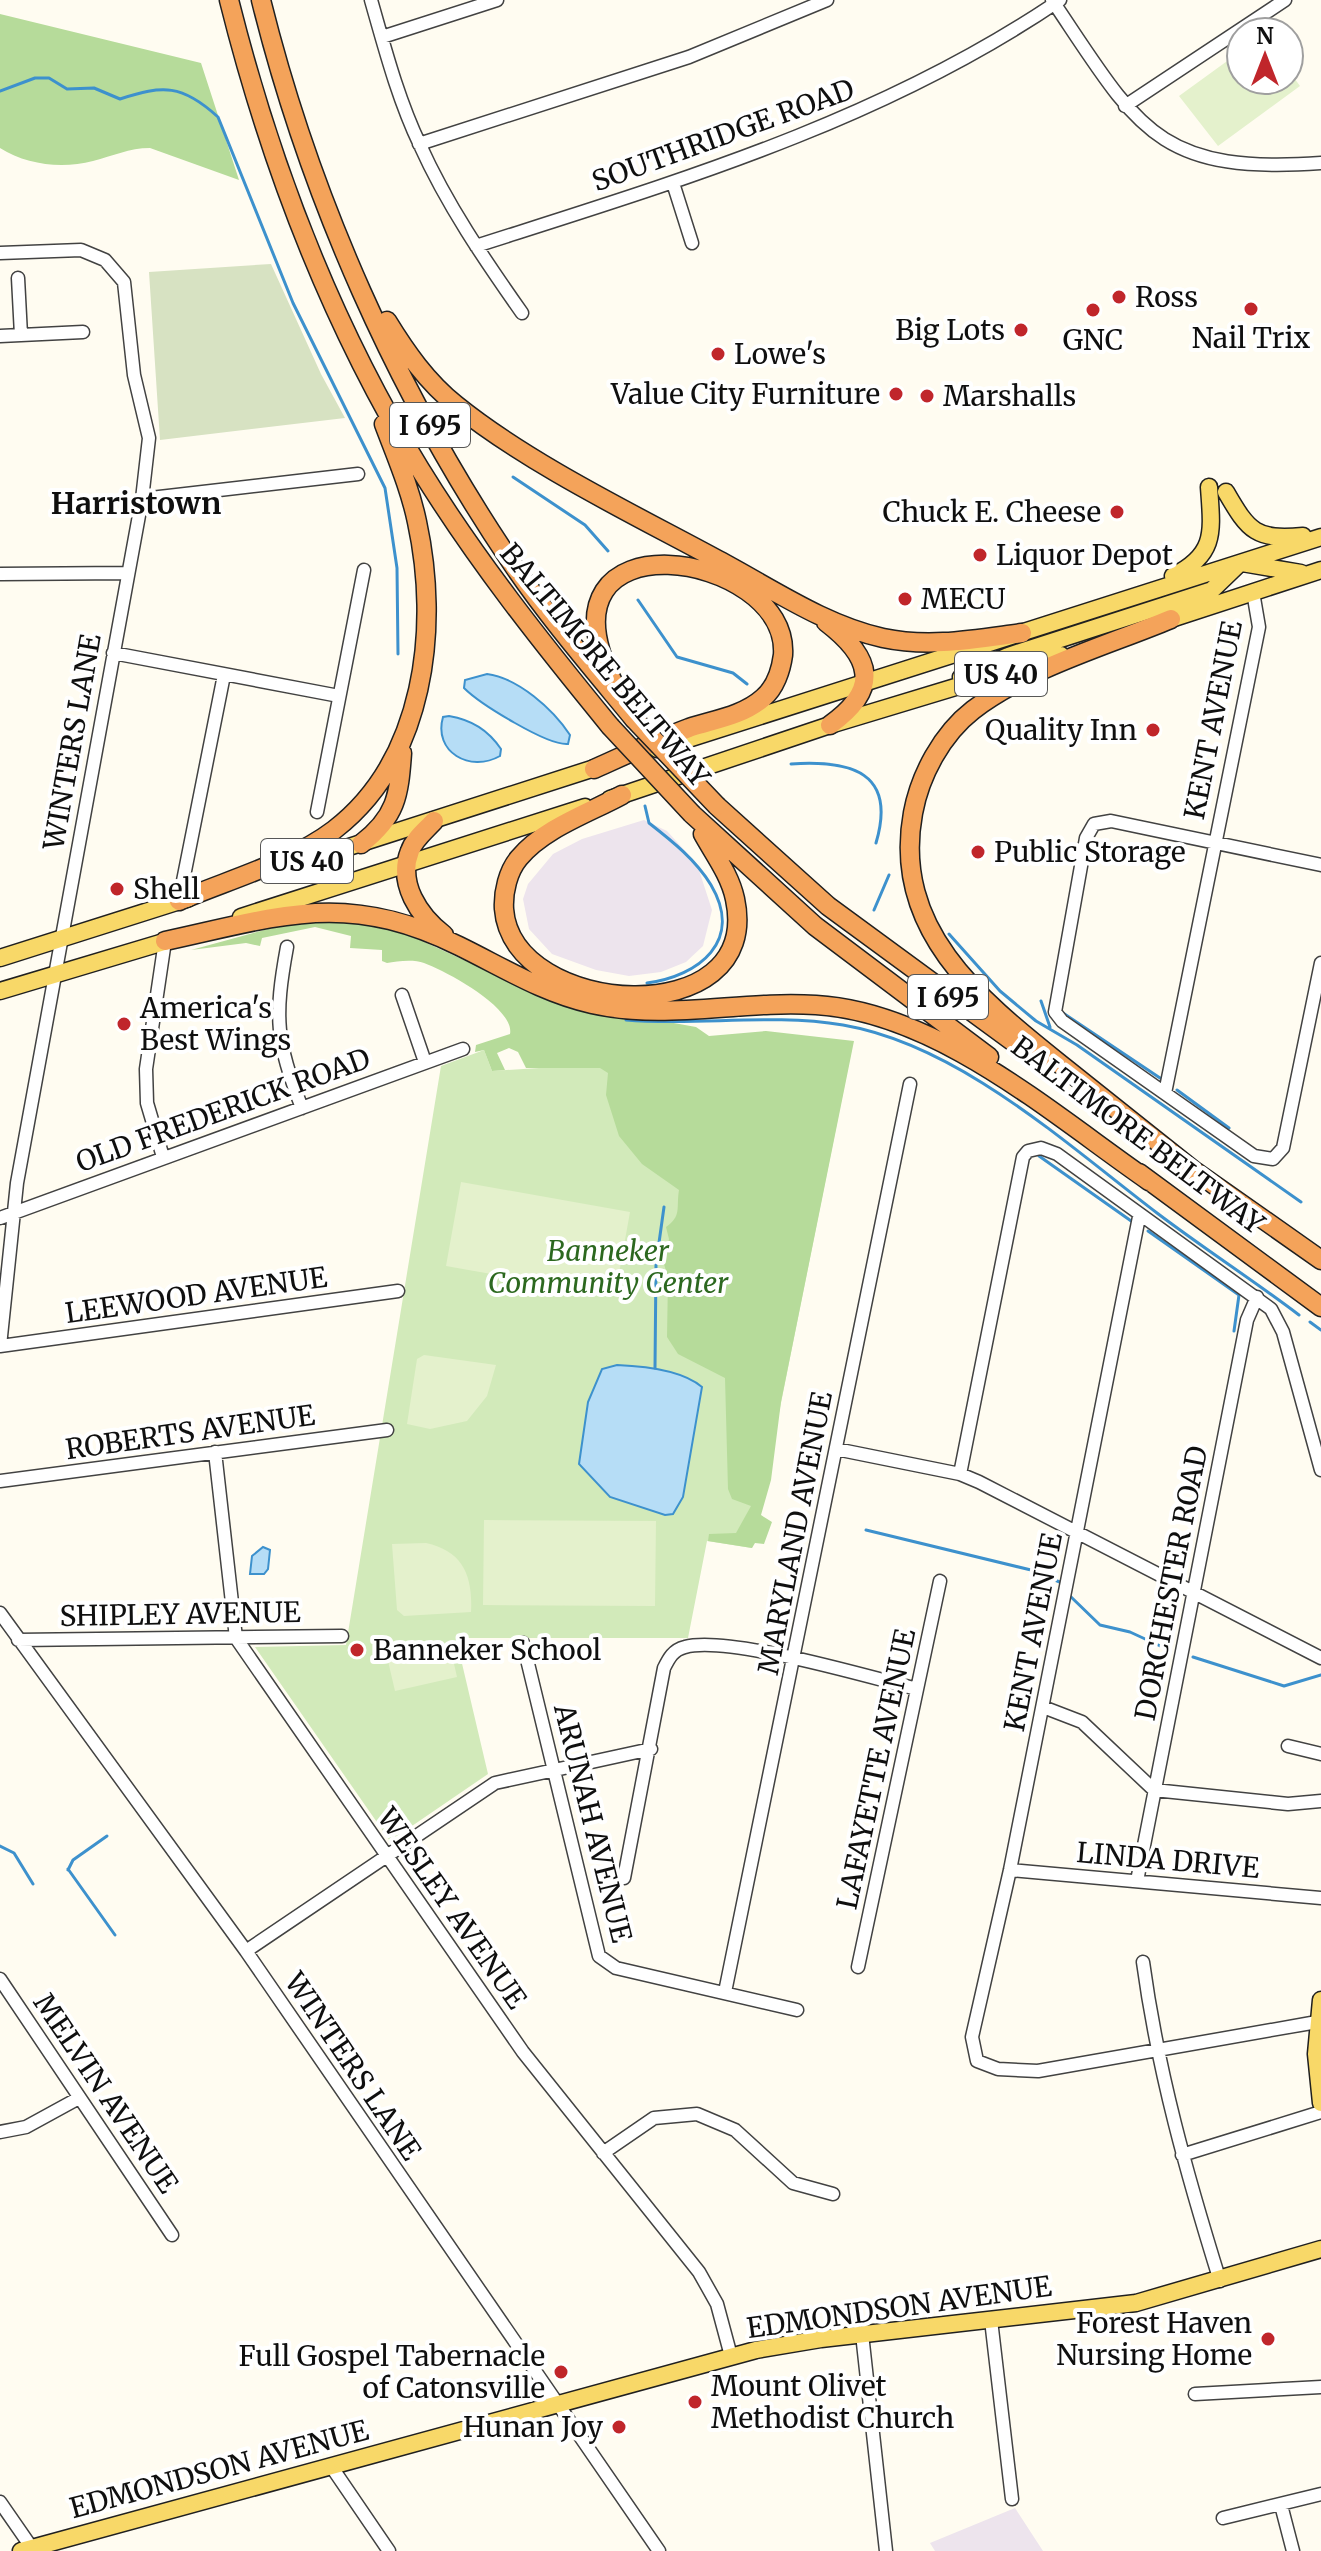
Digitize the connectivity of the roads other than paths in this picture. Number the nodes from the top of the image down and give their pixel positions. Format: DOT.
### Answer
graph roads {
  1 [pos="229,0"];
  2 [pos="261,0"];
  3 [pos="371,0"];
  4 [pos="497,0"];
  5 [pos="827,0"];
  6 [pos="1285,0"];
  7 [pos="1055,1"];
  8 [pos="382,37"];
  9 [pos="1125,106"];
  10 [pos="419,144"];
  11 [pos="1321,163"];
  12 [pos="673,183"];
  13 [pos="692,243"];
  14 [pos="476,246"];
  15 [pos="0,253"];
  16 [pos="350,261"];
  17 [pos="18,278"];
  18 [pos="522,313"];
  19 [pos="83,332"];
  20 [pos="21,335"];
  21 [pos="0,336"];
  22 [pos="359,357"];
  23 [pos="358,474"];
  24 [pos="1209,487"];
  25 [pos="1226,492"];
  26 [pos="142,499"];
  27 [pos="1321,536"];
  28 [pos="1240,562"];
  29 [pos="364,570"];
  30 [pos="1316,572"];
  31 [pos="127,573"];
  32 [pos="0,574"];
  33 [pos="1253,592"];
  34 [pos="1133,597"];
  35 [pos="811,610"];
  36 [pos="1171,619"];
  37 [pos="1022,633"];
  38 [pos="113,653"];
  39 [pos="224,675"];
  40 [pos="866,683"];
  41 [pos="339,696"];
  42 [pos="914,701"];
  43 [pos="631,715"];
  44 [pos="830,725"];
  45 [pos="403,743"];
  46 [pos="594,769"];
  47 [pos="622,795"];
  48 [pos="317,812"];
  49 [pos="692,814"];
  50 [pos="434,821"];
  51 [pos="1214,842"];
  52 [pos="361,844"];
  53 [pos="407,864"];
  54 [pos="1321,865"];
  55 [pos="179,901"];
  56 [pos="62,939"];
  57 [pos="165,941"];
  58 [pos="459,946"];
  59 [pos="287,947"];
  60 [pos="0,958"];
  61 [pos="1321,963"];
  62 [pos="55,975"];
  63 [pos="0,991"];
  64 [pos="402,995"];
  65 [pos="463,1049"];
  66 [pos="425,1062"];
  67 [pos="910,1084"];
  68 [pos="1165,1093"];
  69 [pos="302,1108"];
  70 [pos="163,1157"];
  71 [pos="1193,1170"];
  72 [pos="1149,1181"];
  73 [pos="6,1215"];
  74 [pos="1139,1217"];
  75 [pos="1321,1260"];
  76 [pos="398,1291"];
  77 [pos="1257,1297"];
  78 [pos="1321,1307"];
  79 [pos="0,1346"];
  80 [pos="387,1430"];
  81 [pos="836,1449"];
  82 [pos="215,1452"];
  83 [pos="1321,1470"];
  84 [pos="960,1474"];
  85 [pos="0,1481"];
  86 [pos="1078,1532"];
  87 [pos="940,1581"];
  88 [pos="1193,1593"];
  89 [pos="0,1613"];
  90 [pos="342,1636"];
  91 [pos="236,1638"];
  92 [pos="18,1640"];
  93 [pos="523,1643"];
  94 [pos="1321,1658"];
  95 [pos="794,1660"];
  96 [pos="917,1689"];
  97 [pos="1043,1707"];
  98 [pos="1288,1746"];
  99 [pos="651,1749"];
  100 [pos="1321,1754"];
  101 [pos="552,1767"];
  102 [pos="1154,1790"];
  103 [pos="1321,1801"];
  104 [pos="385,1854"];
  105 [pos="1010,1870"];
  106 [pos="624,1878"];
  107 [pos="1137,1881"];
  108 [pos="1321,1898"];
  109 [pos="246,1951"];
  110 [pos="1143,1962"];
  111 [pos="858,1967"];
  112 [pos="0,1979"];
  113 [pos="725,1992"];
  114 [pos="1321,2000"];
  115 [pos="797,2010"];
  116 [pos="1317,2022"];
  117 [pos="1155,2051"];
  118 [pos="79,2098"];
  119 [pos="1321,2103"];
  120 [pos="1321,2112"];
  121 [pos="0,2132"];
  122 [pos="603,2153"];
  123 [pos="1182,2155"];
  124 [pos="833,2194"];
  125 [pos="172,2235"];
  126 [pos="1321,2249"];
  127 [pos="1220,2281"];
  128 [pos="991,2320"];
  129 [pos="862,2334"];
  130 [pos="731,2356"];
  131 [pos="1321,2387"];
  132 [pos="1195,2394"];
  133 [pos="558,2404"];
  134 [pos="331,2466"];
  135 [pos="1321,2494"];
  136 [pos="1012,2499"];
  137 [pos="0,2502"];
  138 [pos="1281,2505"];
  139 [pos="1223,2518"];
  140 [pos="29,2550"];
  141 [pos="389,2551"];
  142 [pos="659,2551"];
  143 [pos="886,2551"];
  144 [pos="1293,2551"];
  1 -- 22 [label="highway, BALTIMORE BELTWAY / I 695"];
  2 -- 16 [label="highway, BALTIMORE BELTWAY / I 695"];
  3 -- 8 [label="street"];
  4 -- 8 [label="street"];
  5 -- 10 [label="street"];
  6 -- 9 [label="street"];
  7 -- 9 [label="street"];
  7 -- 12 [label="street, SOUTHRIDGE ROAD"];
  8 -- 10 [label="street"];
  9 -- 11 [label="street"];
  10 -- 14 [label="street"];
  12 -- 13 [label="street"];
  12 -- 14 [label="street, SOUTHRIDGE ROAD"];
  14 -- 18 [label="street"];
  15 -- 26 [label="street, WINTERS LANE"];
  16 -- 35 [label="highway"];
  16 -- 43 [label="highway, BALTIMORE BELTWAY / I 695"];
  17 -- 20 [label="street"];
  19 -- 20 [label="street"];
  20 -- 21 [label="street"];
  22 -- 45 [label="highway"];
  22 -- 49 [label="highway, BALTIMORE BELTWAY / I 695, bridge"];
  23 -- 26 [label="street"];
  24 -- 34 [label="main road"];
  25 -- 27 [label="main road"];
  26 -- 31 [label="street, WINTERS LANE"];
  27 -- 28 [label="main road, US 40"];
  28 -- 30 [label="main road"];
  28 -- 34 [label="main road, US 40"];
  28 -- 42 [label="main road"];
  29 -- 41 [label="street"];
  30 -- 33 [label="main road, US 40"];
  31 -- 32 [label="street"];
  31 -- 38 [label="street, WINTERS LANE"];
  33 -- 36 [label="main road, US 40"];
  33 -- 51 [label="street, KENT AVENUE"];
  34 -- 37 [label="main road, US 40"];
  35 -- 37 [label="highway"];
  35 -- 40 [label="highway"];
  36 -- 42 [label="main road, US 40"];
  36 -- 71 [label="highway"];
  37 -- 40 [label="main road, US 40"];
  38 -- 39 [label="street"];
  38 -- 56 [label="street, WINTERS LANE"];
  39 -- 41 [label="street"];
  39 -- 55 [label="street"];
  40 -- 44 [label="highway"];
  40 -- 46 [label="main road, US 40"];
  41 -- 48 [label="street"];
  42 -- 44 [label="main road, US 40"];
  43 -- 46 [label="highway"];
  43 -- 71 [label="highway, BALTIMORE BELTWAY / I 695, bridge"];
  44 -- 47 [label="main road, US 40"];
  45 -- 52 [label="highway"];
  45 -- 55 [label="highway"];
  46 -- 50 [label="main road, US 40"];
  47 -- 49 [label="highway"];
  47 -- 53 [label="main road, US 40"];
  49 -- 72 [label="highway, BALTIMORE BELTWAY / I 695"];
  50 -- 52 [label="main road, US 40"];
  50 -- 53 [label="highway"];
  51 -- 54 [label="street"];
  51 -- 68 [label="street, KENT AVENUE"];
  51 -- 68 [label="street"];
  52 -- 55 [label="main road, US 40"];
  53 -- 57 [label="main road, US 40"];
  53 -- 58 [label="highway"];
  55 -- 56 [label="main road, US 40"];
  56 -- 60 [label="main road, US 40"];
  56 -- 62 [label="street, WINTERS LANE"];
  57 -- 58 [label="highway"];
  57 -- 62 [label="main road, US 40"];
  57 -- 70 [label="street"];
  58 -- 72 [label="highway"];
  59 -- 69 [label="street"];
  61 -- 68 [label="street"];
  62 -- 63 [label="main road, US 40"];
  62 -- 73 [label="street, WINTERS LANE"];
  64 -- 66 [label="street"];
  65 -- 66 [label="street, OLD FREDERICK ROAD"];
  66 -- 69 [label="street, OLD FREDERICK ROAD"];
  67 -- 81 [label="street, MARYLAND AVENUE"];
  69 -- 70 [label="street, OLD FREDERICK ROAD"];
  70 -- 73 [label="street, OLD FREDERICK ROAD"];
  71 -- 75 [label="highway, BALTIMORE BELTWAY / I 695"];
  72 -- 78 [label="highway, BALTIMORE BELTWAY / I 695"];
  73 -- 79 [label="street, WINTERS LANE"];
  74 -- 77 [label="street"];
  74 -- 84 [label="street"];
  74 -- 86 [label="street, KENT AVENUE"];
  76 -- 79 [label="street, LEEWOOD AVENUE"];
  77 -- 83 [label="street"];
  77 -- 88 [label="street, DORCHESTER ROAD"];
  80 -- 82 [label="street, ROBERTS AVENUE"];
  81 -- 84 [label="street"];
  81 -- 95 [label="street, MARYLAND AVENUE"];
  82 -- 85 [label="street, ROBERTS AVENUE"];
  82 -- 91 [label="street, WESLEY AVENUE"];
  84 -- 86 [label="street"];
  86 -- 88 [label="street"];
  86 -- 97 [label="street, KENT AVENUE"];
  87 -- 96 [label="street, LAFAYETTE AVENUE"];
  88 -- 94 [label="street"];
  88 -- 102 [label="street, DORCHESTER ROAD"];
  89 -- 92 [label="street, WINTERS LANE"];
  90 -- 91 [label="street, SHIPLEY AVENUE"];
  91 -- 92 [label="street, SHIPLEY AVENUE"];
  91 -- 104 [label="street, WESLEY AVENUE"];
  92 -- 109 [label="street, WINTERS LANE"];
  93 -- 101 [label="street, ARUNAH AVENUE"];
  95 -- 96 [label="street"];
  95 -- 99 [label="street"];
  95 -- 113 [label="street, MARYLAND AVENUE"];
  96 -- 111 [label="street, LAFAYETTE AVENUE"];
  97 -- 102 [label="street"];
  97 -- 105 [label="street, KENT AVENUE"];
  98 -- 100 [label="street"];
  99 -- 101 [label="street"];
  99 -- 106 [label="street"];
  101 -- 104 [label="street"];
  101 -- 113 [label="street, ARUNAH AVENUE"];
  102 -- 103 [label="street"];
  102 -- 107 [label="street, DORCHESTER ROAD"];
  104 -- 109 [label="street"];
  104 -- 122 [label="street, WESLEY AVENUE"];
  105 -- 107 [label="street, LINDA DRIVE"];
  105 -- 117 [label="street, KENT AVENUE"];
  107 -- 108 [label="street, LINDA DRIVE"];
  109 -- 133 [label="street, WINTERS LANE"];
  110 -- 117 [label="street"];
  112 -- 118 [label="street, MELVIN AVENUE"];
  113 -- 115 [label="street, ARUNAH AVENUE"];
  114 -- 116 [label="main road"];
  116 -- 117 [label="street"];
  116 -- 119 [label="main road"];
  117 -- 123 [label="street"];
  118 -- 121 [label="street"];
  118 -- 125 [label="street, MELVIN AVENUE"];
  120 -- 123 [label="street"];
  122 -- 124 [label="street"];
  122 -- 130 [label="street, WESLEY AVENUE"];
  123 -- 127 [label="street"];
  126 -- 127 [label="main road, EDMONDSON AVENUE"];
  127 -- 128 [label="main road, EDMONDSON AVENUE"];
  128 -- 129 [label="main road, EDMONDSON AVENUE"];
  128 -- 136 [label="street"];
  129 -- 130 [label="main road, EDMONDSON AVENUE"];
  129 -- 143 [label="street"];
  130 -- 133 [label="main road, EDMONDSON AVENUE"];
  131 -- 132 [label="street"];
  133 -- 134 [label="main road, EDMONDSON AVENUE"];
  133 -- 142 [label="street, WINTERS LANE"];
  134 -- 140 [label="main road, EDMONDSON AVENUE"];
  134 -- 141 [label="street"];
  135 -- 138 [label="street"];
  137 -- 140 [label="street"];
  138 -- 139 [label="street"];
  138 -- 144 [label="street"];
}
